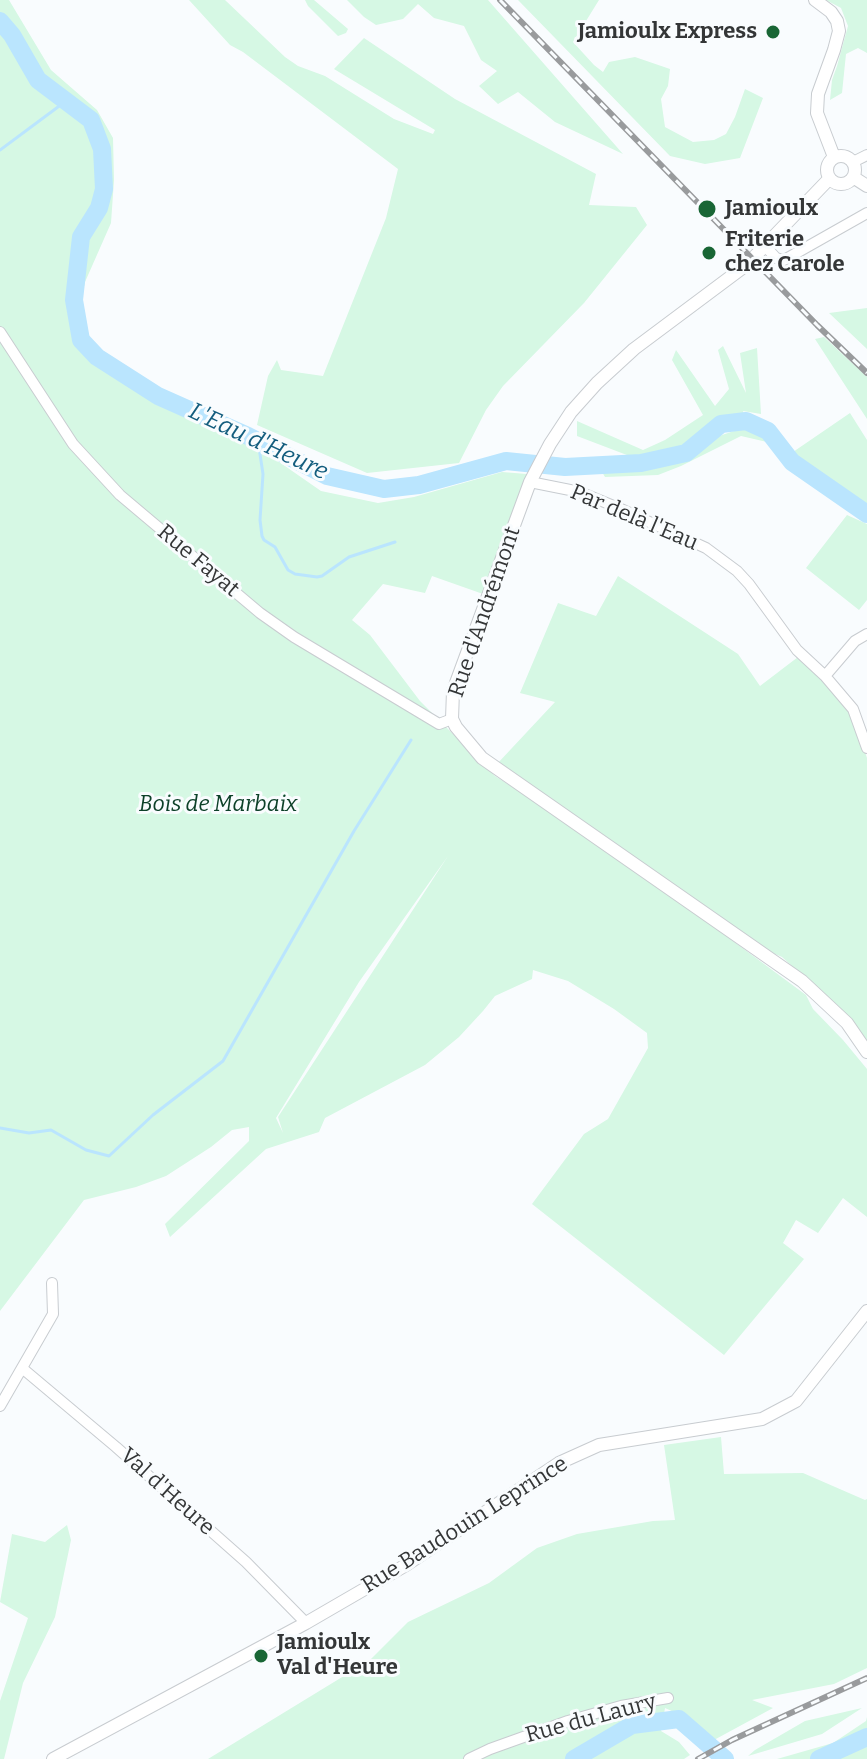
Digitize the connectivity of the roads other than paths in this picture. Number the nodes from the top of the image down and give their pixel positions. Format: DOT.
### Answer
graph roads {
  1 [pos="815,0"];
  2 [pos="867,155"];
  3 [pos="834,157"];
  4 [pos="853,162"];
  5 [pos="853,177"];
  6 [pos="829,179"];
  7 [pos="867,186"];
  8 [pos="867,213"];
  9 [pos="765,246"];
  10 [pos="0,332"];
  11 [pos="531,480"];
  12 [pos="867,634"];
  13 [pos="825,676"];
  14 [pos="452,719"];
  15 [pos="867,748"];
  16 [pos="867,1052"];
  17 [pos="52,1283"];
  18 [pos="867,1311"];
  19 [pos="22,1368"];
  20 [pos="0,1406"];
  21 [pos="306,1623"];
  22 [pos="668,1698"];
  23 [pos="53,1759"];
  24 [pos="469,1759"];
  1 -- 3 [label="street"];
  2 -- 4 [label="street"];
  3 -- 4 [label="street"];
  3 -- 6 [label="street"];
  4 -- 5 [label="street"];
  5 -- 6 [label="street"];
  5 -- 7 [label="street"];
  6 -- 9 [label="street, Rue d'Andrémont"];
  8 -- 9 [label="street"];
  9 -- 11 [label="street, Rue d'Andrémont"];
  10 -- 14 [label="street, Rue Fayat"];
  11 -- 13 [label="street, Par delà l'Eau"];
  11 -- 14 [label="street, Rue d'Andrémont"];
  12 -- 13 [label="street"];
  13 -- 15 [label="street, Par delà l'Eau"];
  14 -- 16 [label="street, Rue d'Andrémont"];
  17 -- 19 [label="street"];
  18 -- 21 [label="street, Rue Baudouin Leprince"];
  19 -- 20 [label="street"];
  19 -- 21 [label="street, Val d'Heure"];
  21 -- 23 [label="street, Rue Baudouin Leprince"];
  22 -- 24 [label="street, Rue du Laury"];
}
